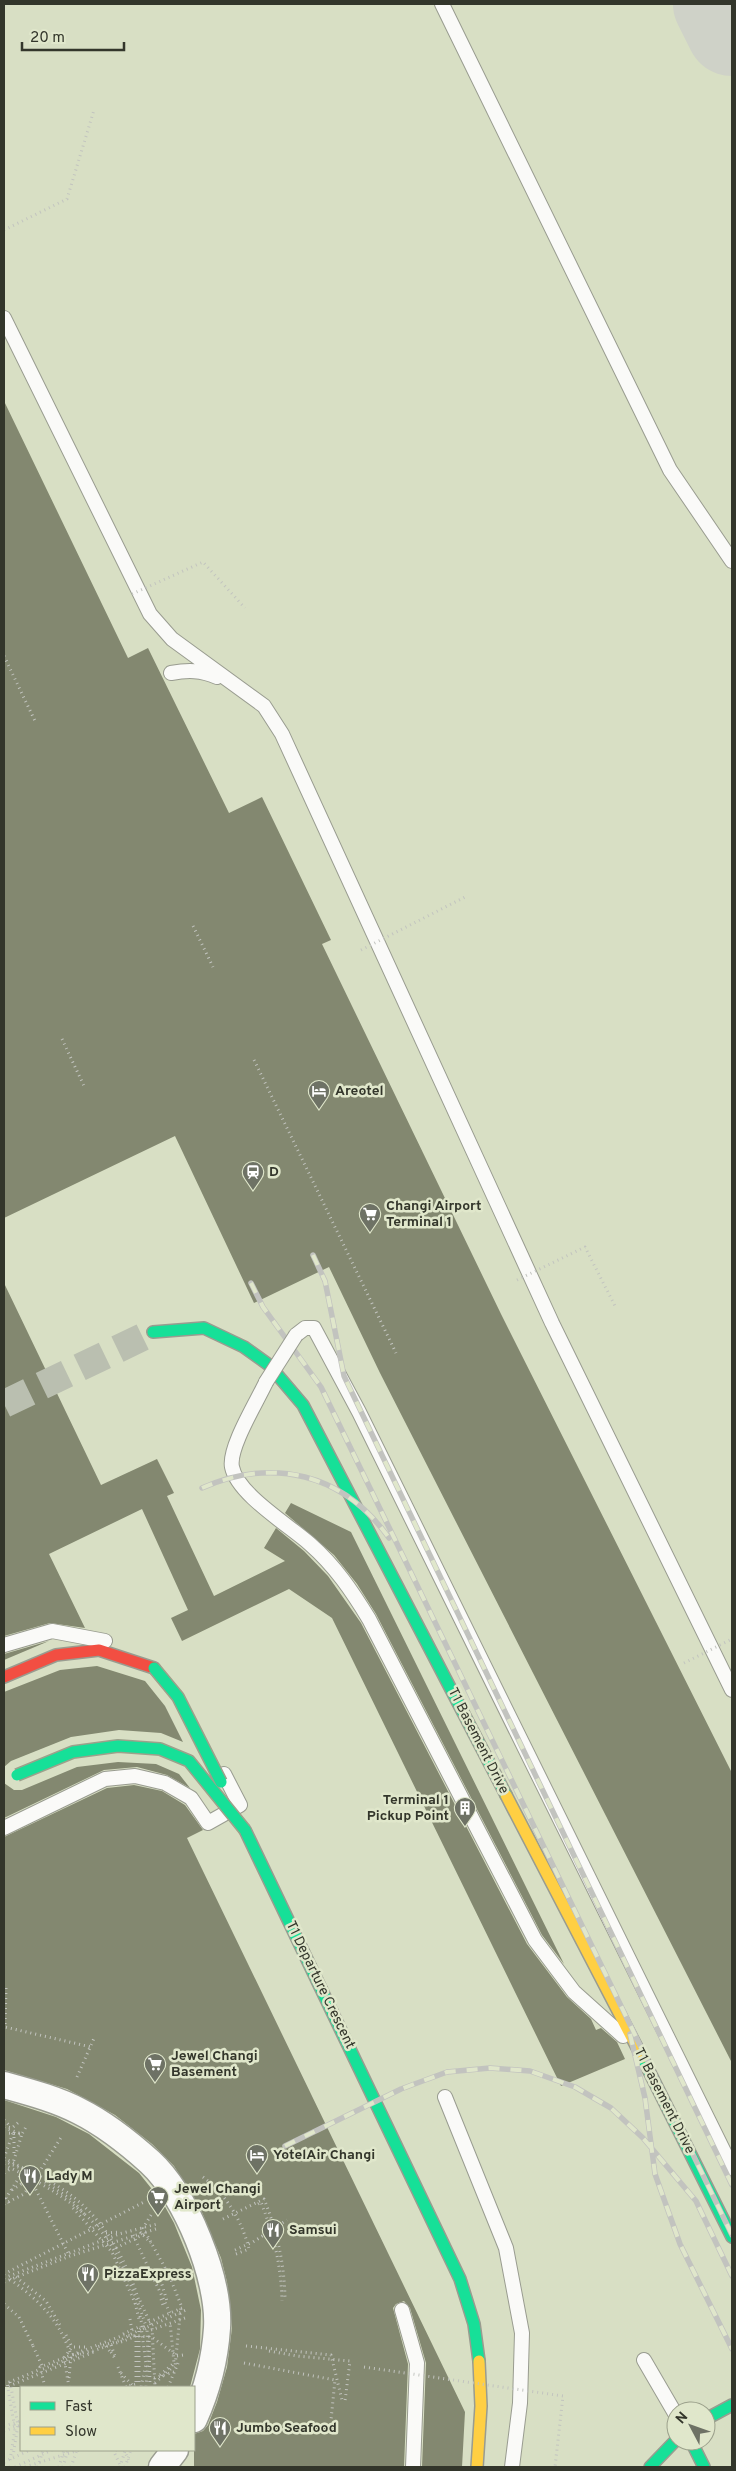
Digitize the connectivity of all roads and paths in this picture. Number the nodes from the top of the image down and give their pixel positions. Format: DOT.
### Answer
graph roads {
  1 [pos="442,4"];
  2 [pos="94,110"];
  3 [pos="4,230"];
  4 [pos="4,318"];
  5 [pos="732,562"];
  6 [pos="132,594"];
  7 [pos="245,608"];
  8 [pos="4,656"];
  9 [pos="171,673"];
  10 [pos="233,684"];
  11 [pos="36,723"];
  12 [pos="467,896"];
  13 [pos="193,926"];
  14 [pos="361,950"];
  15 [pos="213,967"];
  16 [pos="62,1039"];
  17 [pos="254,1060"];
  18 [pos="84,1086"];
  19 [pos="517,1280"];
  20 [pos="615,1306"];
  21 [pos="154,1332"];
  22 [pos="396,1353"];
  23 [pos="732,1639"];
  24 [pos="4,1645"];
  25 [pos="684,1663"];
  26 [pos="4,1677"];
  27 [pos="732,1690"];
  28 [pos="4,1782"];
  29 [pos="4,1828"];
  30 [pos="245,1830"];
  31 [pos="6,1988"];
  32 [pos="91,2046"];
  33 [pos="638,2049"];
  34 [pos="4,2085"];
  35 [pos="445,2097"];
  36 [pos="79,2111"];
  37 [pos="4,2120"];
  38 [pos="4,2127"];
  39 [pos="4,2133"];
  40 [pos="4,2151"];
  41 [pos="4,2162"];
  42 [pos="732,2168"];
  43 [pos="13,2169"];
  44 [pos="24,2170"];
  45 [pos="4,2173"];
  46 [pos="30,2178"];
  47 [pos="194,2181"];
  48 [pos="4,2196"];
  49 [pos="149,2200"];
  50 [pos="8,2203"];
  51 [pos="4,2204"];
  52 [pos="155,2208"];
  53 [pos="287,2220"];
  54 [pos="284,2224"];
  55 [pos="162,2227"];
  56 [pos="143,2228"];
  57 [pos="134,2232"];
  58 [pos="140,2232"];
  59 [pos="168,2232"];
  60 [pos="104,2233"];
  61 [pos="197,2234"];
  62 [pos="732,2237"];
  63 [pos="115,2248"];
  64 [pos="112,2252"];
  65 [pos="226,2253"];
  66 [pos="234,2254"];
  67 [pos="70,2256"];
  68 [pos="228,2258"];
  69 [pos="4,2268"];
  70 [pos="4,2274"];
  71 [pos="158,2275"];
  72 [pos="153,2276"];
  73 [pos="4,2278"];
  74 [pos="4,2282"];
  75 [pos="285,2297"];
  76 [pos="167,2301"];
  77 [pos="282,2301"];
  78 [pos="4,2304"];
  79 [pos="164,2308"];
  80 [pos="181,2310"];
  81 [pos="402,2310"];
  82 [pos="171,2314"];
  83 [pos="192,2316"];
  84 [pos="130,2319"];
  85 [pos="167,2320"];
  86 [pos="152,2327"];
  87 [pos="144,2328"];
  88 [pos="136,2333"];
  89 [pos="146,2343"];
  90 [pos="110,2344"];
  91 [pos="34,2346"];
  92 [pos="72,2346"];
  93 [pos="185,2346"];
  94 [pos="255,2348"];
  95 [pos="114,2352"];
  96 [pos="189,2354"];
  97 [pos="71,2355"];
  98 [pos="115,2360"];
  99 [pos="644,2360"];
  100 [pos="242,2363"];
  101 [pos="364,2367"];
  102 [pos="40,2368"];
  103 [pos="177,2371"];
  104 [pos="137,2383"];
  105 [pos="137,2383"];
  106 [pos="4,2386"];
  107 [pos="69,2386"];
  108 [pos="69,2386"];
  109 [pos="126,2386"];
  110 [pos="142,2386"];
  111 [pos="142,2386"];
  112 [pos="142,2386"];
  113 [pos="142,2386"];
  114 [pos="142,2386"];
  115 [pos="142,2386"];
  116 [pos="143,2386"];
  117 [pos="144,2386"];
  118 [pos="144,2386"];
  119 [pos="155,2386"];
  120 [pos="171,2386"];
  121 [pos="171,2386"];
  122 [pos="171,2386"];
  123 [pos="345,2401"];
  124 [pos="668,2401"];
  125 [pos="732,2405"];
  126 [pos="716,2414"];
  127 [pos="195,2417"];
  128 [pos="331,2420"];
  129 [pos="20,2421"];
  130 [pos="20,2425"];
  131 [pos="4,2426"];
  132 [pos="4,2431"];
  133 [pos="666,2450"];
  134 [pos="28,2451"];
  135 [pos="43,2451"];
  136 [pos="50,2451"];
  137 [pos="66,2451"];
  138 [pos="66,2451"];
  139 [pos="75,2451"];
  140 [pos="78,2451"];
  141 [pos="114,2451"];
  142 [pos="125,2451"];
  143 [pos="125,2451"];
  144 [pos="130,2451"];
  145 [pos="174,2451"];
  146 [pos="695,2451"];
  147 [pos="13,2456"];
  148 [pos="10,2460"];
  149 [pos="4,2463"];
  150 [pos="9,2467"];
  151 [pos="15,2467"];
  152 [pos="26,2467"];
  153 [pos="38,2467"];
  154 [pos="58,2467"];
  155 [pos="63,2467"];
  156 [pos="72,2467"];
  157 [pos="122,2467"];
  158 [pos="133,2467"];
  159 [pos="162,2467"];
  160 [pos="413,2467"];
  161 [pos="477,2467"];
  162 [pos="512,2467"];
  163 [pos="555,2467"];
  164 [pos="650,2467"];
  165 [pos="704,2467"];
  1 -- 5 [label="lane"];
  2 -- 3 [label="path"];
  4 -- 10 [label="lane"];
  6 -- 7 [label="path, bridge"];
  8 -- 11 [label="path"];
  9 -- 10 [label="lane"];
  10 -- 27 [label="lane"];
  12 -- 14 [label="path, bridge"];
  13 -- 15 [label="path"];
  16 -- 18 [label="path"];
  17 -- 22 [label="path"];
  19 -- 20 [label="path, bridge"];
  21 -- 33 [label="main road, T1 Basement Drive"];
  23 -- 25 [label="path, bridge"];
  24 -- 29 [label="lane"];
  26 -- 30 [label="main road, T1 Departure Crescent, bridge"];
  28 -- 30 [label="main road, bridge"];
  30 -- 161 [label="main road, T1 Departure Crescent"];
  31 -- 32 [label="path"];
  33 -- 42 [label="lane, bridge"];
  33 -- 62 [label="main road, T1 Basement Drive"];
  34 -- 36 [label="street"];
  35 -- 162 [label="lane"];
  36 -- 51 [label="path"];
  36 -- 61 [label="street"];
  37 -- 40 [label="path"];
  38 -- 41 [label="path"];
  38 -- 43 [label="path"];
  39 -- 43 [label="path"];
  41 -- 43 [label="path"];
  41 -- 44 [label="path"];
  41 -- 46 [label="path"];
  41 -- 63 [label="path"];
  41 -- 87 [label="path"];
  43 -- 60 [label="path"];
  44 -- 50 [label="path"];
  44 -- 87 [label="path"];
  45 -- 67 [label="path"];
  46 -- 48 [label="path"];
  46 -- 64 [label="path"];
  47 -- 68 [label="path"];
  49 -- 70 [label="path"];
  52 -- 58 [label="path"];
  53 -- 65 [label="path"];
  54 -- 66 [label="path"];
  55 -- 64 [label="path"];
  56 -- 57 [label="path"];
  57 -- 58 [label="path"];
  57 -- 60 [label="path"];
  57 -- 82 [label="path"];
  58 -- 120 [label="path"];
  59 -- 67 [label="path"];
  60 -- 87 [label="path"];
  61 -- 75 [label="path"];
  61 -- 77 [label="path"];
  61 -- 127 [label="street"];
  63 -- 73 [label="path"];
  63 -- 86 [label="path"];
  64 -- 87 [label="path"];
  67 -- 74 [label="path"];
  69 -- 92 [label="path"];
  70 -- 97 [label="path"];
  71 -- 76 [label="path"];
  72 -- 79 [label="path"];
  78 -- 102 [label="path"];
  80 -- 88 [label="path"];
  81 -- 160 [label="lane"];
  82 -- 87 [label="path"];
  82 -- 87 [label="path"];
  82 -- 88 [label="path"];
  82 -- 116 [label="path"];
  83 -- 87 [label="path"];
  84 -- 88 [label="path"];
  85 -- 117 [label="path"];
  86 -- 90 [label="path"];
  86 -- 119 [label="path"];
  87 -- 88 [label="path"];
  87 -- 89 [label="path"];
  87 -- 90 [label="path"];
  87 -- 95 [label="path"];
  87 -- 110 [label="path"];
  87 -- 111 [label="path"];
  87 -- 112 [label="path"];
  87 -- 147 [label="path"];
  88 -- 89 [label="path"];
  88 -- 90 [label="path"];
  88 -- 95 [label="path"];
  88 -- 113 [label="path"];
  88 -- 114 [label="path"];
  89 -- 115 [label="path"];
  90 -- 91 [label="path"];
  90 -- 92 [label="path"];
  90 -- 95 [label="path"];
  90 -- 97 [label="path"];
  90 -- 98 [label="path"];
  90 -- 106 [label="path"];
  90 -- 148 [label="path"];
  92 -- 107 [label="path"];
  93 -- 121 [label="path"];
  94 -- 123 [label="path"];
  96 -- 103 [label="path"];
  97 -- 108 [label="path"];
  99 -- 124 [label="lane"];
  100 -- 128 [label="path"];
  101 -- 163 [label="path, bridge"];
  103 -- 104 [label="path"];
  103 -- 118 [label="path"];
  103 -- 122 [label="path"];
  105 -- 109 [label="path"];
  125 -- 126 [label="main road"];
  129 -- 131 [label="path"];
  130 -- 132 [label="path"];
  133 -- 164 [label="main road"];
  134 -- 149 [label="path"];
  135 -- 153 [label="path"];
  136 -- 151 [label="path"];
  137 -- 154 [label="path"];
  138 -- 155 [label="path"];
  139 -- 152 [label="path"];
  140 -- 156 [label="path"];
  141 -- 157 [label="path"];
  142 -- 157 [label="path"];
  143 -- 158 [label="path"];
  144 -- 157 [label="path"];
  145 -- 159 [label="street"];
  146 -- 165 [label="main road"];
  149 -- 150 [label="path"];
}
